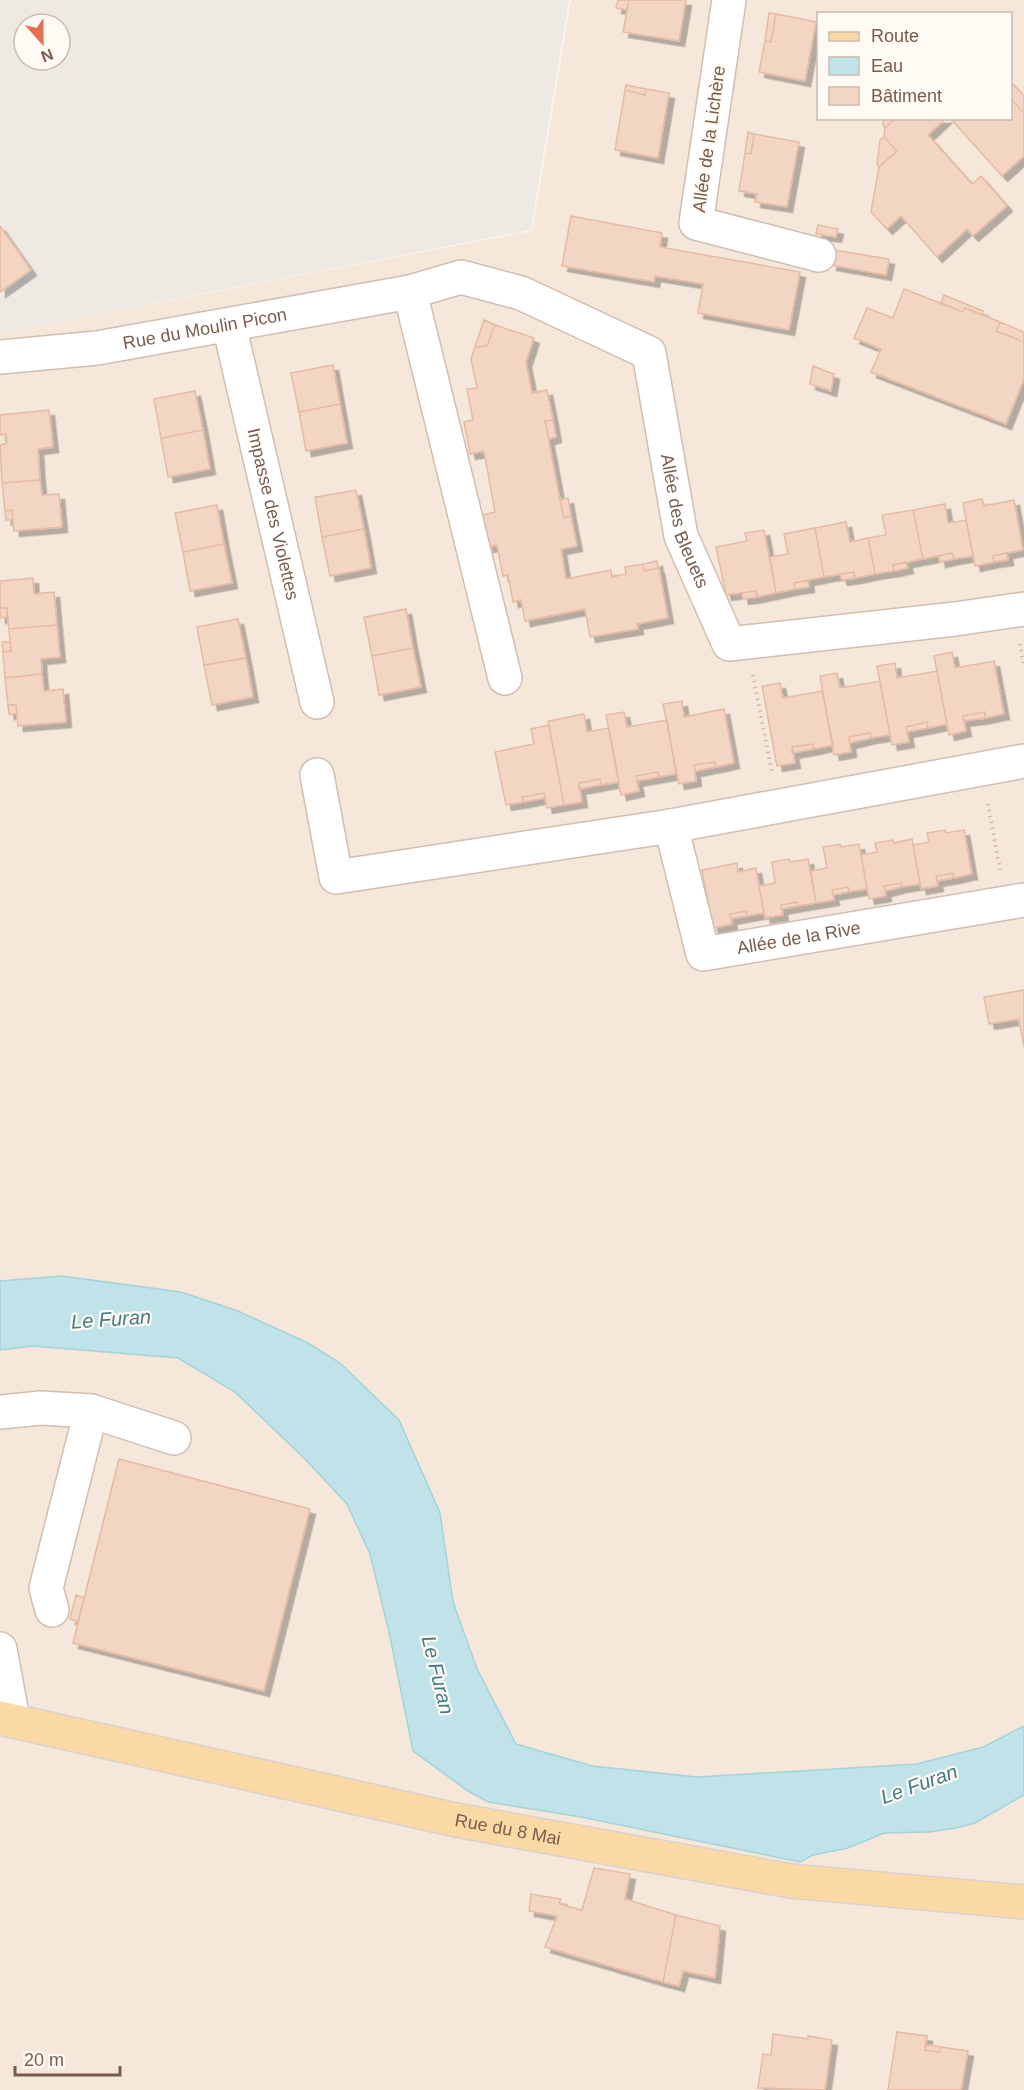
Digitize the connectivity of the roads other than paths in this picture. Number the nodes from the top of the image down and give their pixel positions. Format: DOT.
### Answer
graph roads {
  1 [pos="729,0"];
  2 [pos="819,255"];
  3 [pos="410,292"];
  4 [pos="229,325"];
  5 [pos="0,357"];
  6 [pos="1024,609"];
  7 [pos="505,678"];
  8 [pos="317,702"];
  9 [pos="1024,761"];
  10 [pos="317,775"];
  11 [pos="671,826"];
  12 [pos="1015,902"];
  13 [pos="91,1411"];
  14 [pos="0,1412"];
  15 [pos="174,1438"];
  16 [pos="52,1610"];
  17 [pos="0,1649"];
  18 [pos="6,1719"];
  19 [pos="1024,1902"];
  1 -- 2 [label="street, Allée de la Lichère"];
  3 -- 4 [label="street, Rue du Moulin Picon"];
  3 -- 6 [label="street, Allée des Bleuets"];
  3 -- 7 [label="street"];
  4 -- 5 [label="street, Rue du Moulin Picon"];
  4 -- 8 [label="street, Impasse des Violettes"];
  9 -- 11 [label="street"];
  10 -- 11 [label="street"];
  11 -- 12 [label="street, Allée de la Rive"];
  13 -- 14 [label="street"];
  13 -- 15 [label="street"];
  13 -- 16 [label="street"];
  17 -- 18 [label="street"];
  18 -- 19 [label="main road, Rue du 8 Mai"];
}
